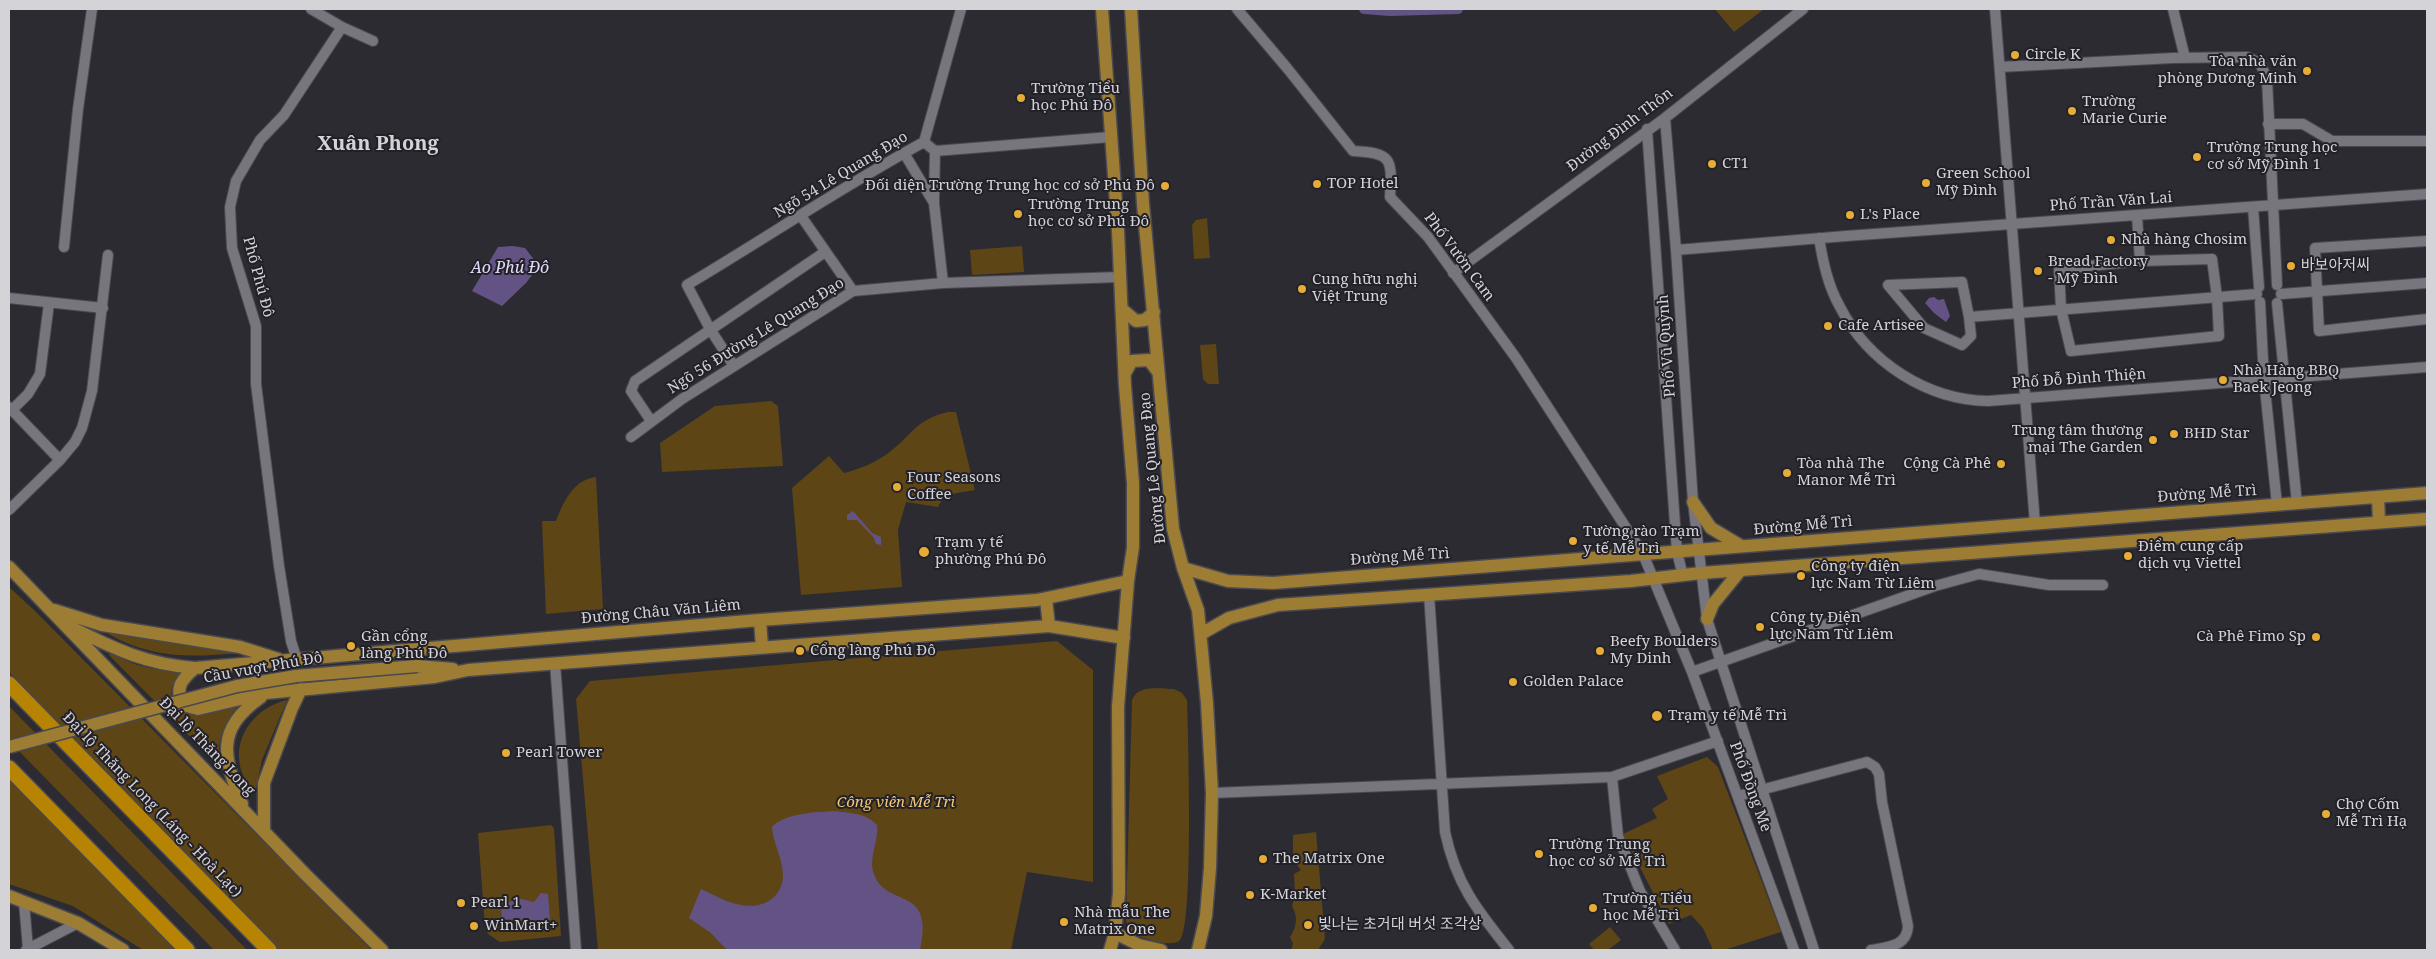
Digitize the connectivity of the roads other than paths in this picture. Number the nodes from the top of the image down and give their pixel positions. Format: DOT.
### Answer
graph roads {
  1 [pos="88,9"];
  2 [pos="92,9"];
  3 [pos="311,9"];
  4 [pos="961,9"];
  5 [pos="1102,9"];
  6 [pos="1131,9"];
  7 [pos="1236,9"];
  8 [pos="1803,9"];
  9 [pos="1995,9"];
  10 [pos="2173,9"];
  11 [pos="342,27"];
  12 [pos="373,41"];
  13 [pos="2185,58"];
  14 [pos="2000,67"];
  15 [pos="1664,118"];
  16 [pos="2268,124"];
  17 [pos="1647,129"];
  18 [pos="1110,137"];
  19 [pos="2427,141"];
  20 [pos="924,142"];
  21 [pos="935,151"];
  22 [pos="904,153"];
  23 [pos="2427,194"];
  24 [pos="934,203"];
  25 [pos="2273,206"];
  26 [pos="2253,208"];
  27 [pos="801,216"];
  28 [pos="2137,216"];
  29 [pos="2012,224"];
  30 [pos="1819,238"];
  31 [pos="2427,241"];
  32 [pos="64,247"];
  33 [pos="1676,250"];
  34 [pos="826,252"];
  35 [pos="108,255"];
  36 [pos="2140,261"];
  37 [pos="1453,273"];
  38 [pos="1120,277"];
  39 [pos="943,282"];
  40 [pos="2427,283"];
  41 [pos="853,291"];
  42 [pos="2317,292"];
  43 [pos="2259,294"];
  44 [pos="2278,294"];
  45 [pos="2217,297"];
  46 [pos="9,298"];
  47 [pos="49,303"];
  48 [pos="103,308"];
  49 [pos="2061,308"];
  50 [pos="1123,310"];
  51 [pos="1154,312"];
  52 [pos="2019,314"];
  53 [pos="1969,317"];
  54 [pos="2427,319"];
  55 [pos="710,329"];
  56 [pos="734,366"];
  57 [pos="2427,367"];
  58 [pos="1125,372"];
  59 [pos="1158,372"];
  60 [pos="2284,378"];
  61 [pos="2264,379"];
  62 [pos="2026,398"];
  63 [pos="10,408"];
  64 [pos="651,421"];
  65 [pos="631,437"];
  66 [pos="60,460"];
  67 [pos="2427,493"];
  68 [pos="2378,497"];
  69 [pos="1693,502"];
  70 [pos="2297,504"];
  71 [pos="2277,505"];
  72 [pos="9,510"];
  73 [pos="2427,519"];
  74 [pos="2379,522"];
  75 [pos="2035,524"];
  76 [pos="1743,547"];
  77 [pos="1697,550"];
  78 [pos="1677,552"];
  79 [pos="1643,554"];
  80 [pos="9,567"];
  81 [pos="1183,568"];
  82 [pos="1740,571"];
  83 [pos="1701,573"];
  84 [pos="1682,576"];
  85 [pos="1655,579"];
  86 [pos="1128,581"];
  87 [pos="1273,583"];
  88 [pos="2103,585"];
  89 [pos="1429,594"];
  90 [pos="1046,599"];
  91 [pos="1275,605"];
  92 [pos="52,610"];
  93 [pos="760,620"];
  94 [pos="1707,620"];
  95 [pos="68,626"];
  96 [pos="1049,626"];
  97 [pos="1201,634"];
  98 [pos="1124,638"];
  99 [pos="762,647"];
  100 [pos="297,660"];
  101 [pos="283,661"];
  102 [pos="1720,662"];
  103 [pos="554,663"];
  104 [pos="195,668"];
  105 [pos="468,670"];
  106 [pos="1692,672"];
  107 [pos="9,684"];
  108 [pos="301,689"];
  109 [pos="266,694"];
  110 [pos="1718,741"];
  111 [pos="9,747"];
  112 [pos="9,768"];
  113 [pos="1612,777"];
  114 [pos="1443,783"];
  115 [pos="1762,789"];
  116 [pos="1212,793"];
  117 [pos="1738,796"];
  118 [pos="244,809"];
  119 [pos="264,829"];
  120 [pos="9,896"];
  121 [pos="24,902"];
  122 [pos="78,923"];
  123 [pos="1115,933"];
  124 [pos="27,949"];
  125 [pos="123,950"];
  126 [pos="187,950"];
  127 [pos="269,950"];
  128 [pos="382,950"];
  129 [pos="576,950"];
  130 [pos="1110,950"];
  131 [pos="1161,950"];
  132 [pos="1198,950"];
  133 [pos="1509,950"];
  134 [pos="1675,950"];
  135 [pos="1794,950"];
  136 [pos="1814,950"];
  137 [pos="1870,950"];
  1 -- 2 [label="street"];
  2 -- 32 [label="street"];
  3 -- 11 [label="street"];
  4 -- 20 [label="street"];
  5 -- 18 [label="main road, Đường Lê Quang Đạo"];
  6 -- 51 [label="main road, Đường Lê Quang Đạo"];
  7 -- 37 [label="street, Phố Vườn Cam"];
  8 -- 15 [label="street, Đường Đình Thôn"];
  9 -- 14 [label="street"];
  10 -- 13 [label="street"];
  11 -- 12 [label="street"];
  11 -- 100 [label="street, Phố Phú Đô"];
  13 -- 14 [label="street"];
  13 -- 16 [label="street"];
  14 -- 29 [label="street"];
  15 -- 17 [label="street, Đường Đình Thôn"];
  15 -- 33 [label="street, Phố Vũ Quỳnh"];
  16 -- 19 [label="street"];
  16 -- 25 [label="street"];
  17 -- 37 [label="street, Đường Đình Thôn"];
  17 -- 78 [label="street, Phố Vũ Quỳnh"];
  18 -- 21 [label="street"];
  18 -- 38 [label="main road, Đường Lê Quang Đạo"];
  20 -- 21 [label="street, Ngõ 54 Lê Quang Đạo"];
  20 -- 22 [label="street, Ngõ 54 Lê Quang Đạo"];
  21 -- 24 [label="street"];
  22 -- 24 [label="street"];
  22 -- 27 [label="street, Ngõ 54 Lê Quang Đạo"];
  23 -- 25 [label="street, Phố Trần Văn Lai"];
  24 -- 39 [label="street"];
  25 -- 26 [label="street, Phố Trần Văn Lai"];
  25 -- 44 [label="street"];
  26 -- 28 [label="street, Phố Trần Văn Lai"];
  26 -- 43 [label="street"];
  27 -- 34 [label="street"];
  27 -- 55 [label="street, Ngõ 54 Lê Quang Đạo"];
  28 -- 29 [label="street, Phố Trần Văn Lai"];
  28 -- 36 [label="street"];
  29 -- 30 [label="street, Phố Trần Văn Lai"];
  29 -- 52 [label="street"];
  30 -- 33 [label="street, Phố Trần Văn Lai"];
  30 -- 62 [label="street, Phố Đỗ Đình Thiện"];
  31 -- 42 [label="street"];
  33 -- 69 [label="street, Phố Vũ Quỳnh"];
  34 -- 41 [label="street"];
  34 -- 55 [label="street"];
  35 -- 48 [label="street"];
  36 -- 45 [label="street"];
  36 -- 49 [label="street"];
  37 -- 79 [label="street, Phố Vườn Cam"];
  38 -- 39 [label="street, Ngõ 56 Đường Lê Quang Đạo"];
  38 -- 50 [label="main road, Đường Lê Quang Đạo"];
  39 -- 41 [label="street, Ngõ 56 Đường Lê Quang Đạo"];
  40 -- 42 [label="street"];
  41 -- 56 [label="street, Ngõ 56 Đường Lê Quang Đạo"];
  42 -- 44 [label="street"];
  42 -- 54 [label="street"];
  43 -- 44 [label="street"];
  43 -- 44 [label="street"];
  43 -- 45 [label="street"];
  43 -- 61 [label="street"];
  44 -- 60 [label="street"];
  45 -- 49 [label="street"];
  45 -- 49 [label="street"];
  46 -- 47 [label="street"];
  47 -- 48 [label="street"];
  47 -- 63 [label="street"];
  48 -- 66 [label="street"];
  49 -- 52 [label="street"];
  50 -- 51 [label="main road"];
  50 -- 58 [label="main road, Đường Lê Quang Đạo"];
  51 -- 59 [label="main road, Đường Lê Quang Đạo"];
  52 -- 53 [label="street"];
  52 -- 62 [label="street"];
  53 -- 53 [label="street"];
  55 -- 56 [label="street"];
  55 -- 64 [label="street, Ngõ 56 Đường Lê Quang Đạo"];
  56 -- 64 [label="street, Ngõ 56 Đường Lê Quang Đạo"];
  57 -- 60 [label="street, Phố Đỗ Đình Thiện"];
  58 -- 59 [label="main road"];
  58 -- 86 [label="main road, Đường Lê Quang Đạo"];
  59 -- 81 [label="main road, Đường Lê Quang Đạo"];
  60 -- 61 [label="street, Phố Đỗ Đình Thiện"];
  60 -- 70 [label="street"];
  61 -- 62 [label="street, Phố Đỗ Đình Thiện"];
  61 -- 71 [label="street"];
  62 -- 75 [label="street"];
  63 -- 66 [label="street"];
  64 -- 65 [label="street, Ngõ 56 Đường Lê Quang Đạo"];
  66 -- 72 [label="street"];
  67 -- 68 [label="main road, Đường Mễ Trì"];
  68 -- 70 [label="main road, Đường Mễ Trì"];
  68 -- 74 [label="main road"];
  69 -- 76 [label="main road"];
  69 -- 77 [label="street, Phố Vũ Quỳnh"];
  70 -- 71 [label="main road, Đường Mễ Trì"];
  71 -- 75 [label="main road, Đường Mễ Trì"];
  73 -- 74 [label="main road"];
  74 -- 82 [label="main road"];
  75 -- 76 [label="main road, Đường Mễ Trì"];
  76 -- 77 [label="main road, Đường Mễ Trì"];
  77 -- 78 [label="main road, Đường Mễ Trì"];
  77 -- 83 [label="street, Phố Vũ Quỳnh"];
  78 -- 79 [label="main road, Đường Mễ Trì"];
  78 -- 84 [label="street"];
  79 -- 85 [label="street, Phố Vườn Cam"];
  79 -- 87 [label="main road, Đường Mễ Trì"];
  80 -- 92 [label="main road, Đại lộ Thăng Long"];
  81 -- 87 [label="main road, Đường Mễ Trì"];
  81 -- 97 [label="main road, Đường Lê Quang Đạo"];
  82 -- 83 [label="main road"];
  82 -- 94 [label="main road"];
  83 -- 84 [label="main road"];
  83 -- 94 [label="street, Phố Đồng Me"];
  84 -- 85 [label="main road"];
  85 -- 89 [label="main road"];
  85 -- 106 [label="street, Phố Đồng Me"];
  86 -- 90 [label="main road, Đường Châu Văn Liêm"];
  86 -- 98 [label="main road, Đường Lê Quang Đạo"];
  87 -- 91 [label="main road"];
  88 -- 102 [label="street"];
  89 -- 91 [label="main road"];
  89 -- 114 [label="street"];
  90 -- 93 [label="main road, Đường Châu Văn Liêm"];
  90 -- 96 [label="main road"];
  91 -- 97 [label="main road"];
  92 -- 95 [label="main road, Đại lộ Thăng Long"];
  92 -- 101 [label="main road"];
  93 -- 99 [label="main road"];
  93 -- 100 [label="main road, Đường Châu Văn Liêm"];
  94 -- 102 [label="street, Phố Đồng Me"];
  95 -- 104 [label="main road, Đường Châu Văn Liêm"];
  95 -- 118 [label="main road, Đại lộ Thăng Long"];
  96 -- 98 [label="main road"];
  96 -- 99 [label="main road"];
  97 -- 116 [label="main road, Đường Lê Quang Đạo"];
  98 -- 123 [label="main road, Đường Lê Quang Đạo"];
  99 -- 103 [label="main road"];
  100 -- 101 [label="main road, Đường Châu Văn Liêm"];
  101 -- 104 [label="main road, Đường Châu Văn Liêm"];
  102 -- 106 [label="street"];
  102 -- 115 [label="street, Phố Đồng Me"];
  103 -- 105 [label="main road"];
  103 -- 129 [label="street"];
  104 -- 109 [label="main road"];
  105 -- 108 [label="main road"];
  105 -- 111 [label="main road, Cầu vượt Phú Đô, bridge"];
  106 -- 110 [label="street, Phố Đồng Me"];
  107 -- 127 [label="highway, Đại lộ Thăng Long (Láng - Hoà Lạc)"];
  108 -- 109 [label="main road"];
  108 -- 119 [label="main road"];
  109 -- 118 [label="main road"];
  110 -- 113 [label="street"];
  110 -- 117 [label="street, Phố Đồng Me"];
  112 -- 126 [label="highway"];
  113 -- 114 [label="street"];
  113 -- 134 [label="street"];
  114 -- 116 [label="street"];
  114 -- 133 [label="street"];
  115 -- 117 [label="street"];
  115 -- 136 [label="street, Phố Đồng Me"];
  115 -- 137 [label="street"];
  116 -- 132 [label="main road, Đường Lê Quang Đạo"];
  117 -- 135 [label="street, Phố Đồng Me"];
  118 -- 119 [label="main road, Đại lộ Thăng Long"];
  119 -- 128 [label="main road, Đại lộ Thăng Long"];
  120 -- 121 [label="main road"];
  121 -- 122 [label="main road"];
  121 -- 124 [label="street"];
  122 -- 124 [label="street"];
  122 -- 125 [label="main road"];
  123 -- 130 [label="main road, Đường Lê Quang Đạo"];
  123 -- 131 [label="main road"];
}
